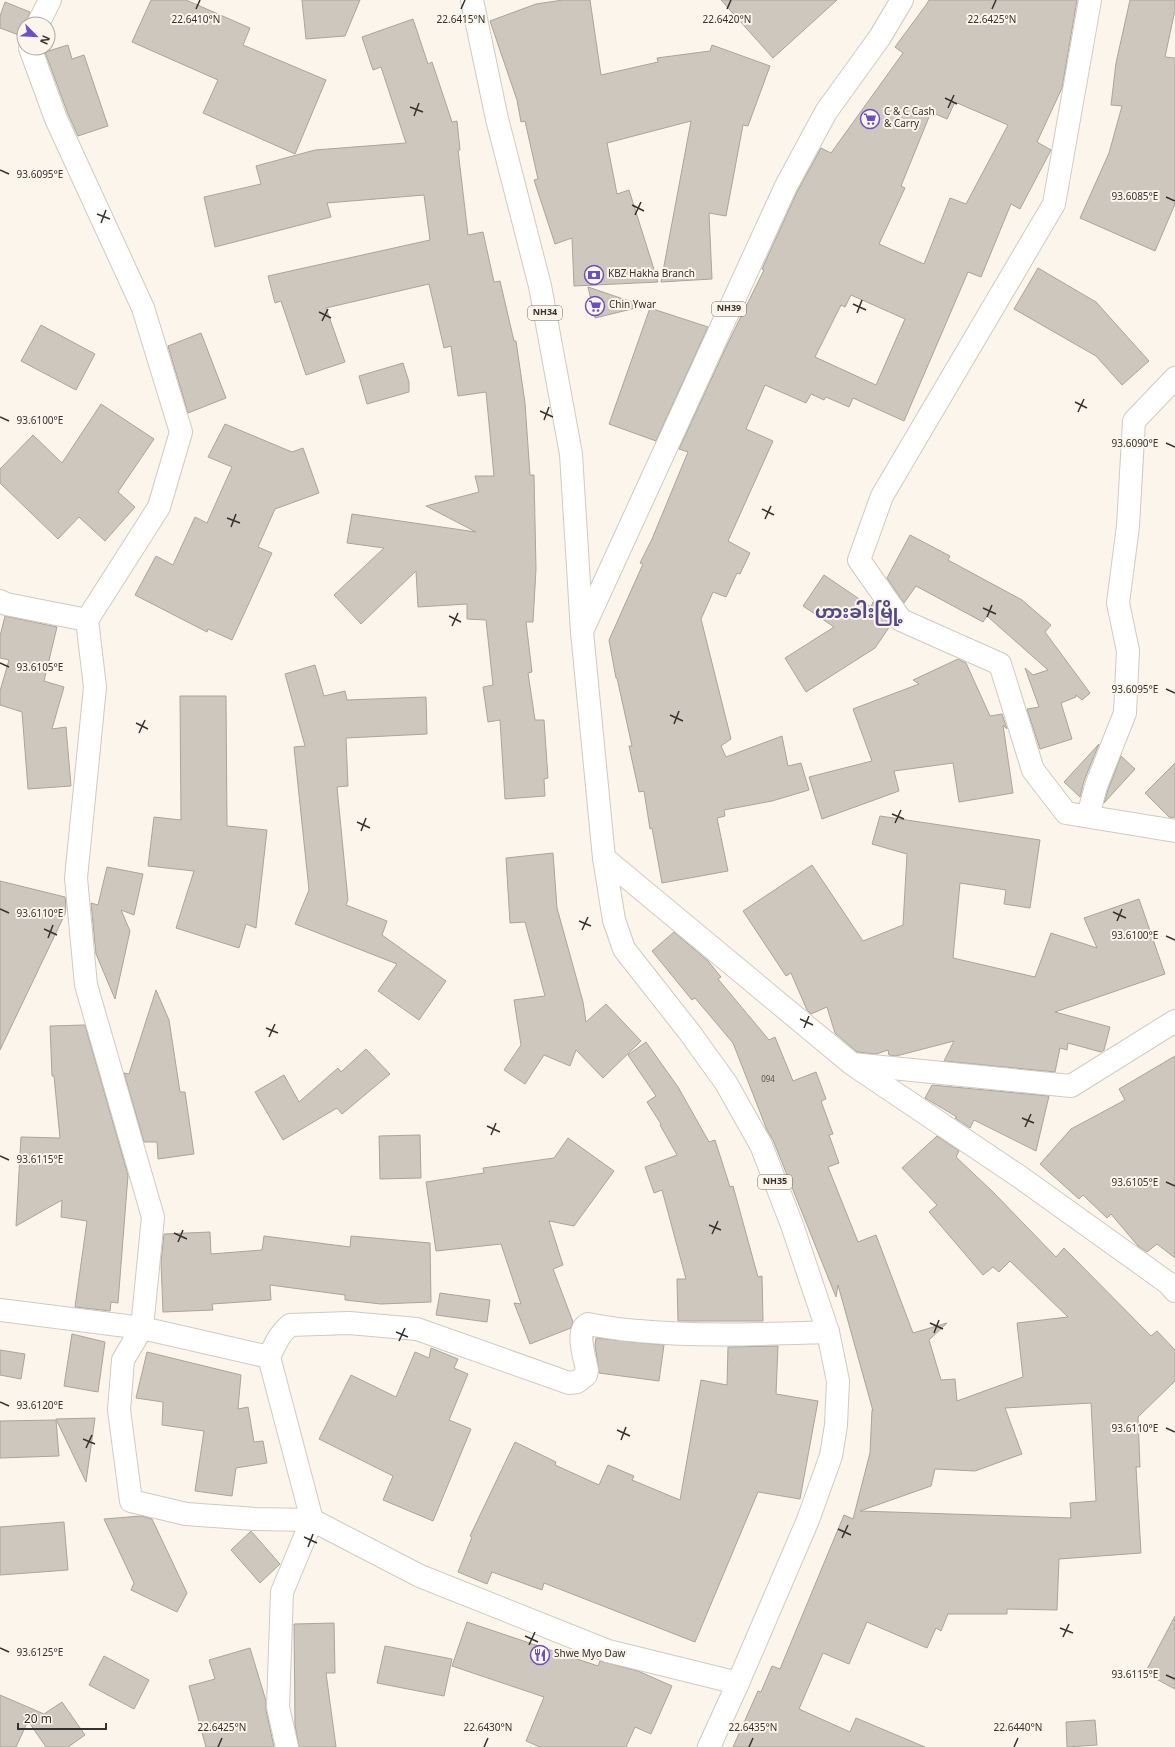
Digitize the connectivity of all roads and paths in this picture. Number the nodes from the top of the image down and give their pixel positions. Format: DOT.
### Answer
graph roads {
  1 [pos="50,0"];
  2 [pos="472,0"];
  3 [pos="902,0"];
  4 [pos="1090,0"];
  5 [pos="42,16"];
  6 [pos="33,56"];
  7 [pos="1175,378"];
  8 [pos="0,601"];
  9 [pos="87,620"];
  10 [pos="582,632"];
  11 [pos="1088,816"];
  12 [pos="1175,831"];
  13 [pos="604,858"];
  14 [pos="1175,1021"];
  15 [pos="852,1064"];
  16 [pos="1175,1291"];
  17 [pos="0,1310"];
  18 [pos="142,1328"];
  19 [pos="828,1332"];
  20 [pos="269,1357"];
  21 [pos="312,1520"];
  22 [pos="738,1683"];
  23 [pos="287,1747"];
  24 [pos="709,1747"];
  1 -- 5 [label="main road"];
  2 -- 10 [label="main road, NH34"];
  3 -- 10 [label="main road, NH39"];
  4 -- 11 [label="main road"];
  6 -- 9 [label="main road"];
  7 -- 11 [label="main road"];
  8 -- 9 [label="main road"];
  9 -- 18 [label="main road"];
  10 -- 13 [label="main road, NH35"];
  11 -- 12 [label="main road"];
  13 -- 15 [label="main road"];
  13 -- 19 [label="main road, NH35"];
  14 -- 15 [label="main road"];
  15 -- 16 [label="main road"];
  17 -- 18 [label="main road"];
  18 -- 20 [label="main road"];
  18 -- 21 [label="main road"];
  19 -- 20 [label="main road"];
  19 -- 22 [label="main road, NH35"];
  20 -- 21 [label="main road"];
  21 -- 22 [label="main road"];
  21 -- 23 [label="main road"];
  22 -- 24 [label="main road, NH35"];
}
